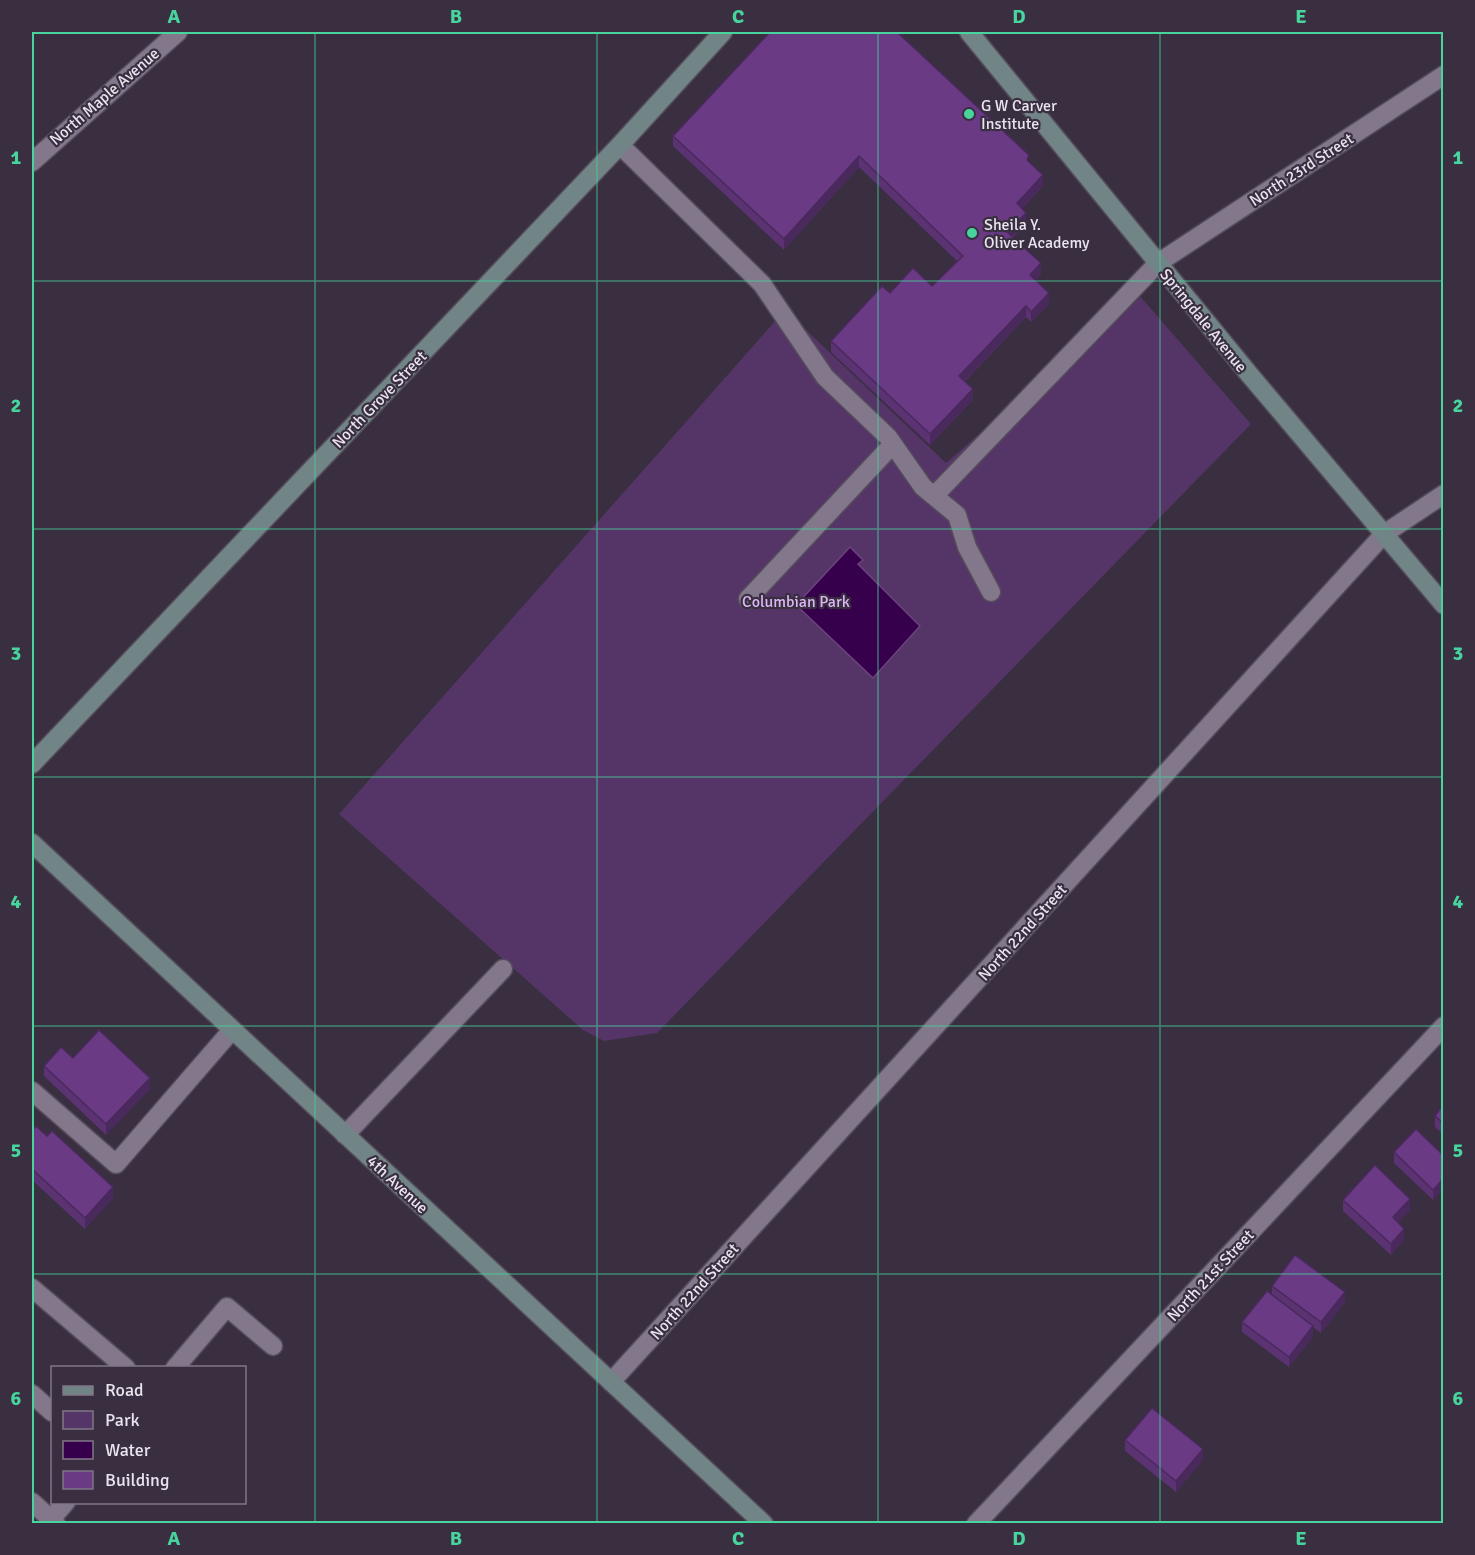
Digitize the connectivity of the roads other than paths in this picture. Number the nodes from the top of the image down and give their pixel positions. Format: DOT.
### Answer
graph roads {
  1 [pos="178,32"];
  2 [pos="723,32"];
  3 [pos="969,32"];
  4 [pos="1443,75"];
  5 [pos="620,145"];
  6 [pos="32,162"];
  7 [pos="1158,263"];
  8 [pos="893,444"];
  9 [pos="1443,494"];
  10 [pos="934,496"];
  11 [pos="1384,534"];
  12 [pos="990,592"];
  13 [pos="748,599"];
  14 [pos="1443,605"];
  15 [pos="32,764"];
  16 [pos="32,843"];
  17 [pos="503,969"];
  18 [pos="1443,1026"];
  19 [pos="232,1030"];
  20 [pos="32,1091"];
  21 [pos="345,1135"];
  22 [pos="32,1288"];
  23 [pos="273,1346"];
  24 [pos="124,1366"];
  25 [pos="177,1366"];
  26 [pos="611,1382"];
  27 [pos="32,1394"];
  28 [pos="51,1411"];
  29 [pos="32,1502"];
  30 [pos="65,1504"];
  31 [pos="53,1522"];
  32 [pos="764,1524"];
  33 [pos="976,1524"];
  1 -- 6 [label="street, North Maple Avenue"];
  2 -- 5 [label="street, North Grove Street"];
  3 -- 7 [label="street, Springdale Avenue"];
  4 -- 7 [label="street, North 23rd Street"];
  5 -- 8 [label="street"];
  5 -- 15 [label="street, North Grove Street"];
  7 -- 10 [label="street, North 23rd Street"];
  7 -- 11 [label="street, Springdale Avenue"];
  8 -- 10 [label="street"];
  8 -- 13 [label="street"];
  9 -- 11 [label="street, North 22nd Street"];
  10 -- 12 [label="street"];
  11 -- 14 [label="street, Springdale Avenue"];
  11 -- 26 [label="street, North 22nd Street"];
  16 -- 19 [label="street, 4th Avenue"];
  17 -- 21 [label="street"];
  18 -- 33 [label="street, North 21st Street"];
  19 -- 20 [label="street"];
  19 -- 21 [label="street, 4th Avenue"];
  21 -- 26 [label="street, 4th Avenue"];
  22 -- 24 [label="street"];
  23 -- 25 [label="street"];
  26 -- 32 [label="street, 4th Avenue"];
  27 -- 28 [label="street"];
  29 -- 31 [label="street"];
  30 -- 31 [label="street"];
}
